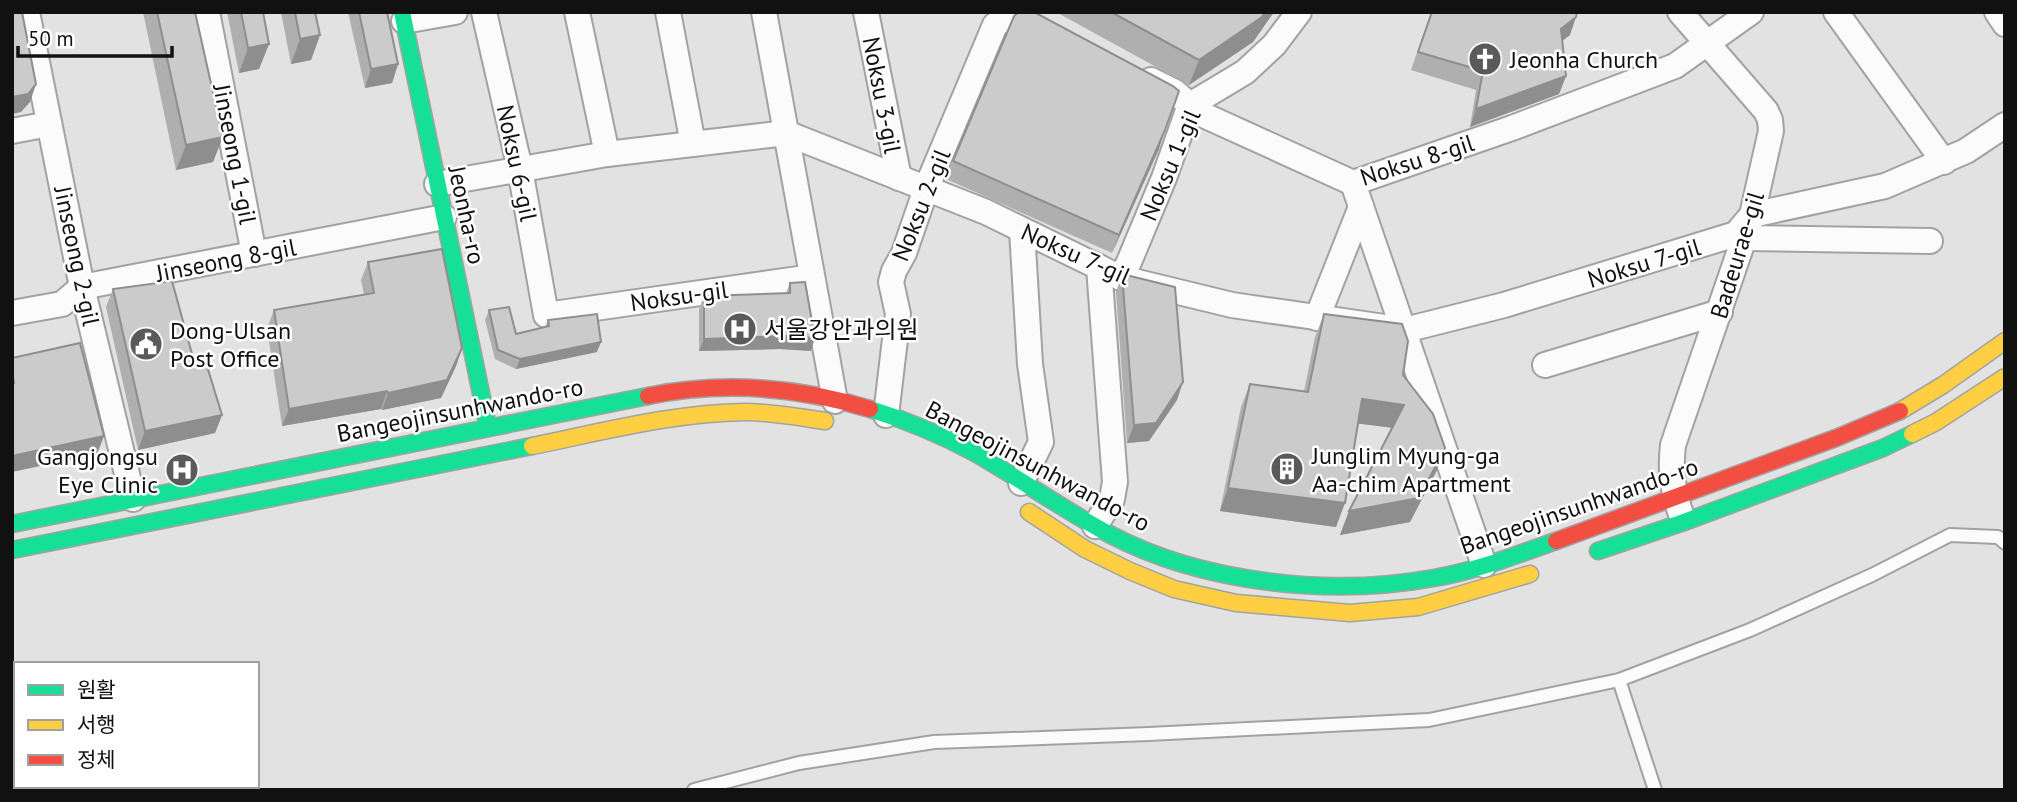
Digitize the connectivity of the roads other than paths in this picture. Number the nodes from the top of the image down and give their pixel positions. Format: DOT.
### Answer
graph roads {
  1 [pos="27,12"];
  2 [pos="207,12"];
  3 [pos="455,12"];
  4 [pos="484,12"];
  5 [pos="577,12"];
  6 [pos="668,12"];
  7 [pos="764,12"];
  8 [pos="866,12"];
  9 [pos="1299,12"];
  10 [pos="1680,12"];
  11 [pos="1751,12"];
  12 [pos="1836,12"];
  13 [pos="1997,12"];
  14 [pos="1024,14"];
  15 [pos="403,17"];
  16 [pos="2005,24"];
  17 [pos="1705,43"];
  18 [pos="1128,68"];
  19 [pos="1190,105"];
  20 [pos="49,124"];
  21 [pos="2005,125"];
  22 [pos="12,131"];
  23 [pos="786,133"];
  24 [pos="693,144"];
  25 [pos="607,154"];
  26 [pos="1944,162"];
  27 [pos="520,169"];
  28 [pos="899,178"];
  29 [pos="1353,183"];
  30 [pos="437,184"];
  31 [pos="926,189"];
  32 [pos="1361,207"];
  33 [pos="444,217"];
  34 [pos="1748,226"];
  35 [pos="1022,230"];
  36 [pos="1930,241"];
  37 [pos="254,254"];
  38 [pos="1110,272"];
  39 [pos="812,277"];
  40 [pos="82,288"];
  41 [pos="1720,312"];
  42 [pos="12,313"];
  43 [pos="545,315"];
  44 [pos="1317,318"];
  45 [pos="1405,330"];
  46 [pos="2005,341"];
  47 [pos="1545,365"];
  48 [pos="2005,377"];
  49 [pos="835,401"];
  50 [pos="886,415"];
  51 [pos="844,425"];
  52 [pos="488,427"];
  53 [pos="1017,492"];
  54 [pos="133,499"];
  55 [pos="1675,499"];
  56 [pos="1684,522"];
  57 [pos="12,524"];
  58 [pos="1095,526"];
  59 [pos="2005,543"];
  60 [pos="12,550"];
  61 [pos="1581,557"];
  62 [pos="1485,565"];
  63 [pos="1543,570"];
  64 [pos="1619,680"];
  65 [pos="694,790"];
  66 [pos="1655,790"];
  1 -- 20 [label="street, Jinseong 2-gil"];
  2 -- 37 [label="street, Jinseong 1-gil"];
  3 -- 15 [label="street"];
  4 -- 27 [label="street, Noksu 6-gil"];
  5 -- 25 [label="street"];
  6 -- 24 [label="street"];
  7 -- 23 [label="street"];
  8 -- 28 [label="street, Noksu 3-gil"];
  9 -- 19 [label="street, Noksu 1-gil"];
  10 -- 17 [label="street, Badeurae-gil"];
  11 -- 17 [label="street, Noksu 8-gil"];
  12 -- 26 [label="street"];
  13 -- 16 [label="street"];
  14 -- 31 [label="street, Noksu 2-gil"];
  15 -- 30 [label="main road, Jeonha-ro"];
  17 -- 29 [label="street, Noksu 8-gil"];
  17 -- 34 [label="street, Badeurae-gil"];
  18 -- 19 [label="street, Noksu 8-gil"];
  19 -- 29 [label="street, Noksu 8-gil"];
  19 -- 38 [label="street, Noksu 1-gil"];
  20 -- 22 [label="street"];
  20 -- 40 [label="street, Jinseong 2-gil"];
  21 -- 26 [label="street"];
  23 -- 24 [label="street, Noksu 7-gil"];
  23 -- 28 [label="street, Noksu 7-gil"];
  23 -- 39 [label="street"];
  24 -- 25 [label="street, Noksu 7-gil"];
  25 -- 27 [label="street, Noksu 7-gil"];
  26 -- 34 [label="street"];
  27 -- 30 [label="street, Noksu 7-gil"];
  27 -- 43 [label="street, Noksu 6-gil"];
  28 -- 31 [label="street, Noksu 7-gil"];
  29 -- 32 [label="street"];
  30 -- 33 [label="main road, Jeonha-ro"];
  31 -- 35 [label="street, Noksu 7-gil"];
  31 -- 50 [label="street, Noksu 2-gil"];
  32 -- 44 [label="street"];
  32 -- 45 [label="street"];
  33 -- 37 [label="street, Jinseong 8-gil"];
  33 -- 52 [label="main road, Jeonha-ro"];
  34 -- 36 [label="street"];
  34 -- 41 [label="street, Badeurae-gil"];
  34 -- 45 [label="street, Noksu 7-gil"];
  35 -- 38 [label="street, Noksu 7-gil"];
  35 -- 53 [label="street"];
  37 -- 40 [label="street, Jinseong 8-gil"];
  38 -- 44 [label="street, Noksu 7-gil"];
  38 -- 58 [label="street, Noksu 1-gil"];
  39 -- 43 [label="street, Noksu-gil"];
  39 -- 49 [label="street"];
  40 -- 42 [label="street, Jinseong 8-gil"];
  40 -- 54 [label="street, Jinseong 2-gil"];
  41 -- 47 [label="street"];
  41 -- 55 [label="street, Badeurae-gil"];
  44 -- 45 [label="street, Noksu 7-gil"];
  45 -- 62 [label="street"];
  46 -- 55 [label="main road, Bangeojinsunhwando-ro"];
  48 -- 56 [label="main road, Bangeojinsunhwando-ro"];
  49 -- 50 [label="main road, Bangeojinsunhwando-ro"];
  49 -- 52 [label="main road, Bangeojinsunhwando-ro"];
  50 -- 53 [label="main road, Bangeojinsunhwando-ro"];
  51 -- 60 [label="main road, Bangeojinsunhwando-ro"];
  52 -- 54 [label="main road, Bangeojinsunhwando-ro"];
  53 -- 58 [label="main road, Bangeojinsunhwando-ro"];
  53 -- 63 [label="main road, Bangeojinsunhwando-ro"];
  54 -- 57 [label="main road, Bangeojinsunhwando-ro"];
  55 -- 56 [label="street, Badeurae-gil"];
  55 -- 62 [label="main road, Bangeojinsunhwando-ro"];
  56 -- 61 [label="main road, Bangeojinsunhwando-ro"];
  58 -- 62 [label="main road, Bangeojinsunhwando-ro"];
  59 -- 64 [label="lane"];
  64 -- 65 [label="lane"];
  64 -- 66 [label="lane"];
}
